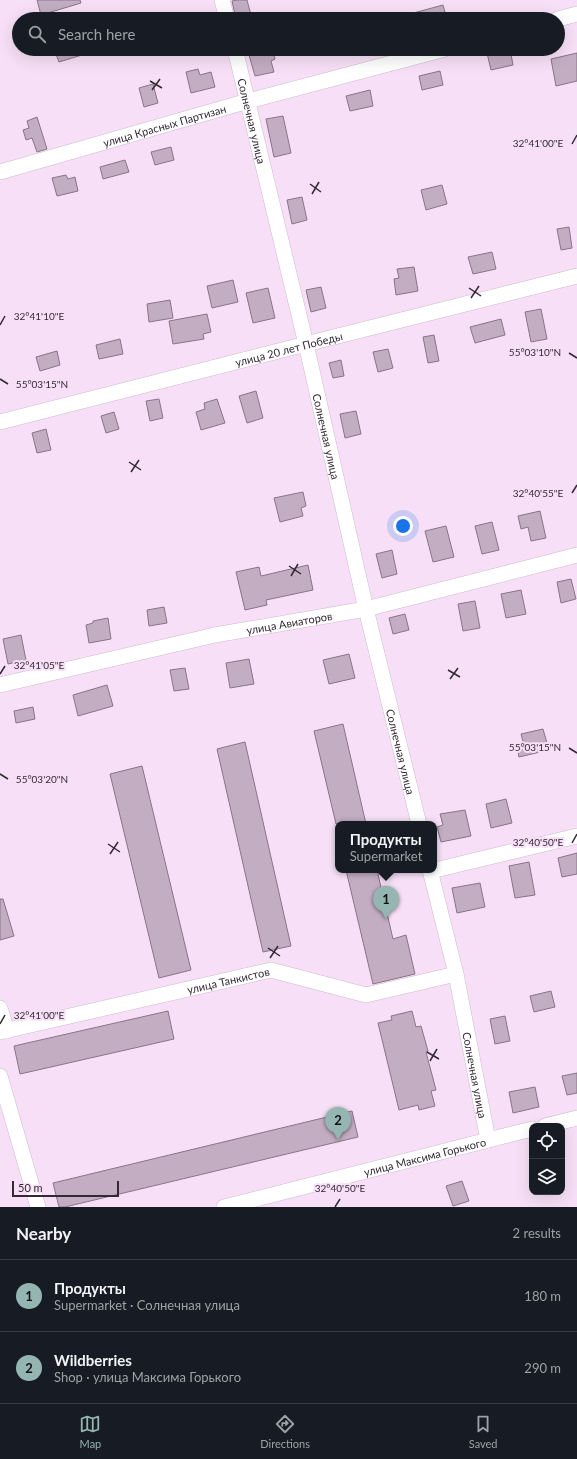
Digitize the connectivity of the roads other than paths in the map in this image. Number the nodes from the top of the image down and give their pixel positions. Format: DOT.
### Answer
graph roads {
  1 [pos="222,0"];
  2 [pos="225,12"];
  3 [pos="577,14"];
  4 [pos="565,17"];
  5 [pos="237,56"];
  6 [pos="418,56"];
  7 [pos="248,101"];
  8 [pos="0,172"];
  9 [pos="577,276"];
  10 [pos="306,344"];
  11 [pos="0,422"];
  12 [pos="577,555"];
  13 [pos="366,609"];
  14 [pos="0,685"];
  15 [pos="418,821"];
  16 [pos="577,836"];
  17 [pos="437,868"];
  18 [pos="431,873"];
  19 [pos="456,974"];
  20 [pos="0,1008"];
  21 [pos="4,1032"];
  22 [pos="0,1076"];
  23 [pos="577,1118"];
  24 [pos="557,1123"];
  25 [pos="529,1130"];
  26 [pos="488,1140"];
  27 [pos="38,1207"];
  28 [pos="224,1207"];
  1 -- 2 [label="street"];
  3 -- 4 [label="street"];
  5 -- 7 [label="street, Солнечная улица"];
  6 -- 7 [label="street, улица Красных Партизан"];
  7 -- 8 [label="street, улица Красных Партизан"];
  7 -- 10 [label="street, Солнечная улица"];
  9 -- 10 [label="street, улица 20 лет Победы"];
  10 -- 11 [label="street, улица 20 лет Победы"];
  10 -- 13 [label="street, Солнечная улица"];
  12 -- 13 [label="street, улица Авиаторов"];
  13 -- 14 [label="street, улица Авиаторов"];
  13 -- 15 [label="street, Солнечная улица"];
  16 -- 17 [label="street"];
  18 -- 19 [label="street, Солнечная улица"];
  19 -- 21 [label="street, улица Танкистов"];
  19 -- 26 [label="street, Солнечная улица"];
  20 -- 21 [label="street"];
  22 -- 27 [label="street"];
  23 -- 24 [label="street"];
  25 -- 26 [label="street, улица Максима Горького"];
  26 -- 28 [label="street, улица Максима Горького"];
}
